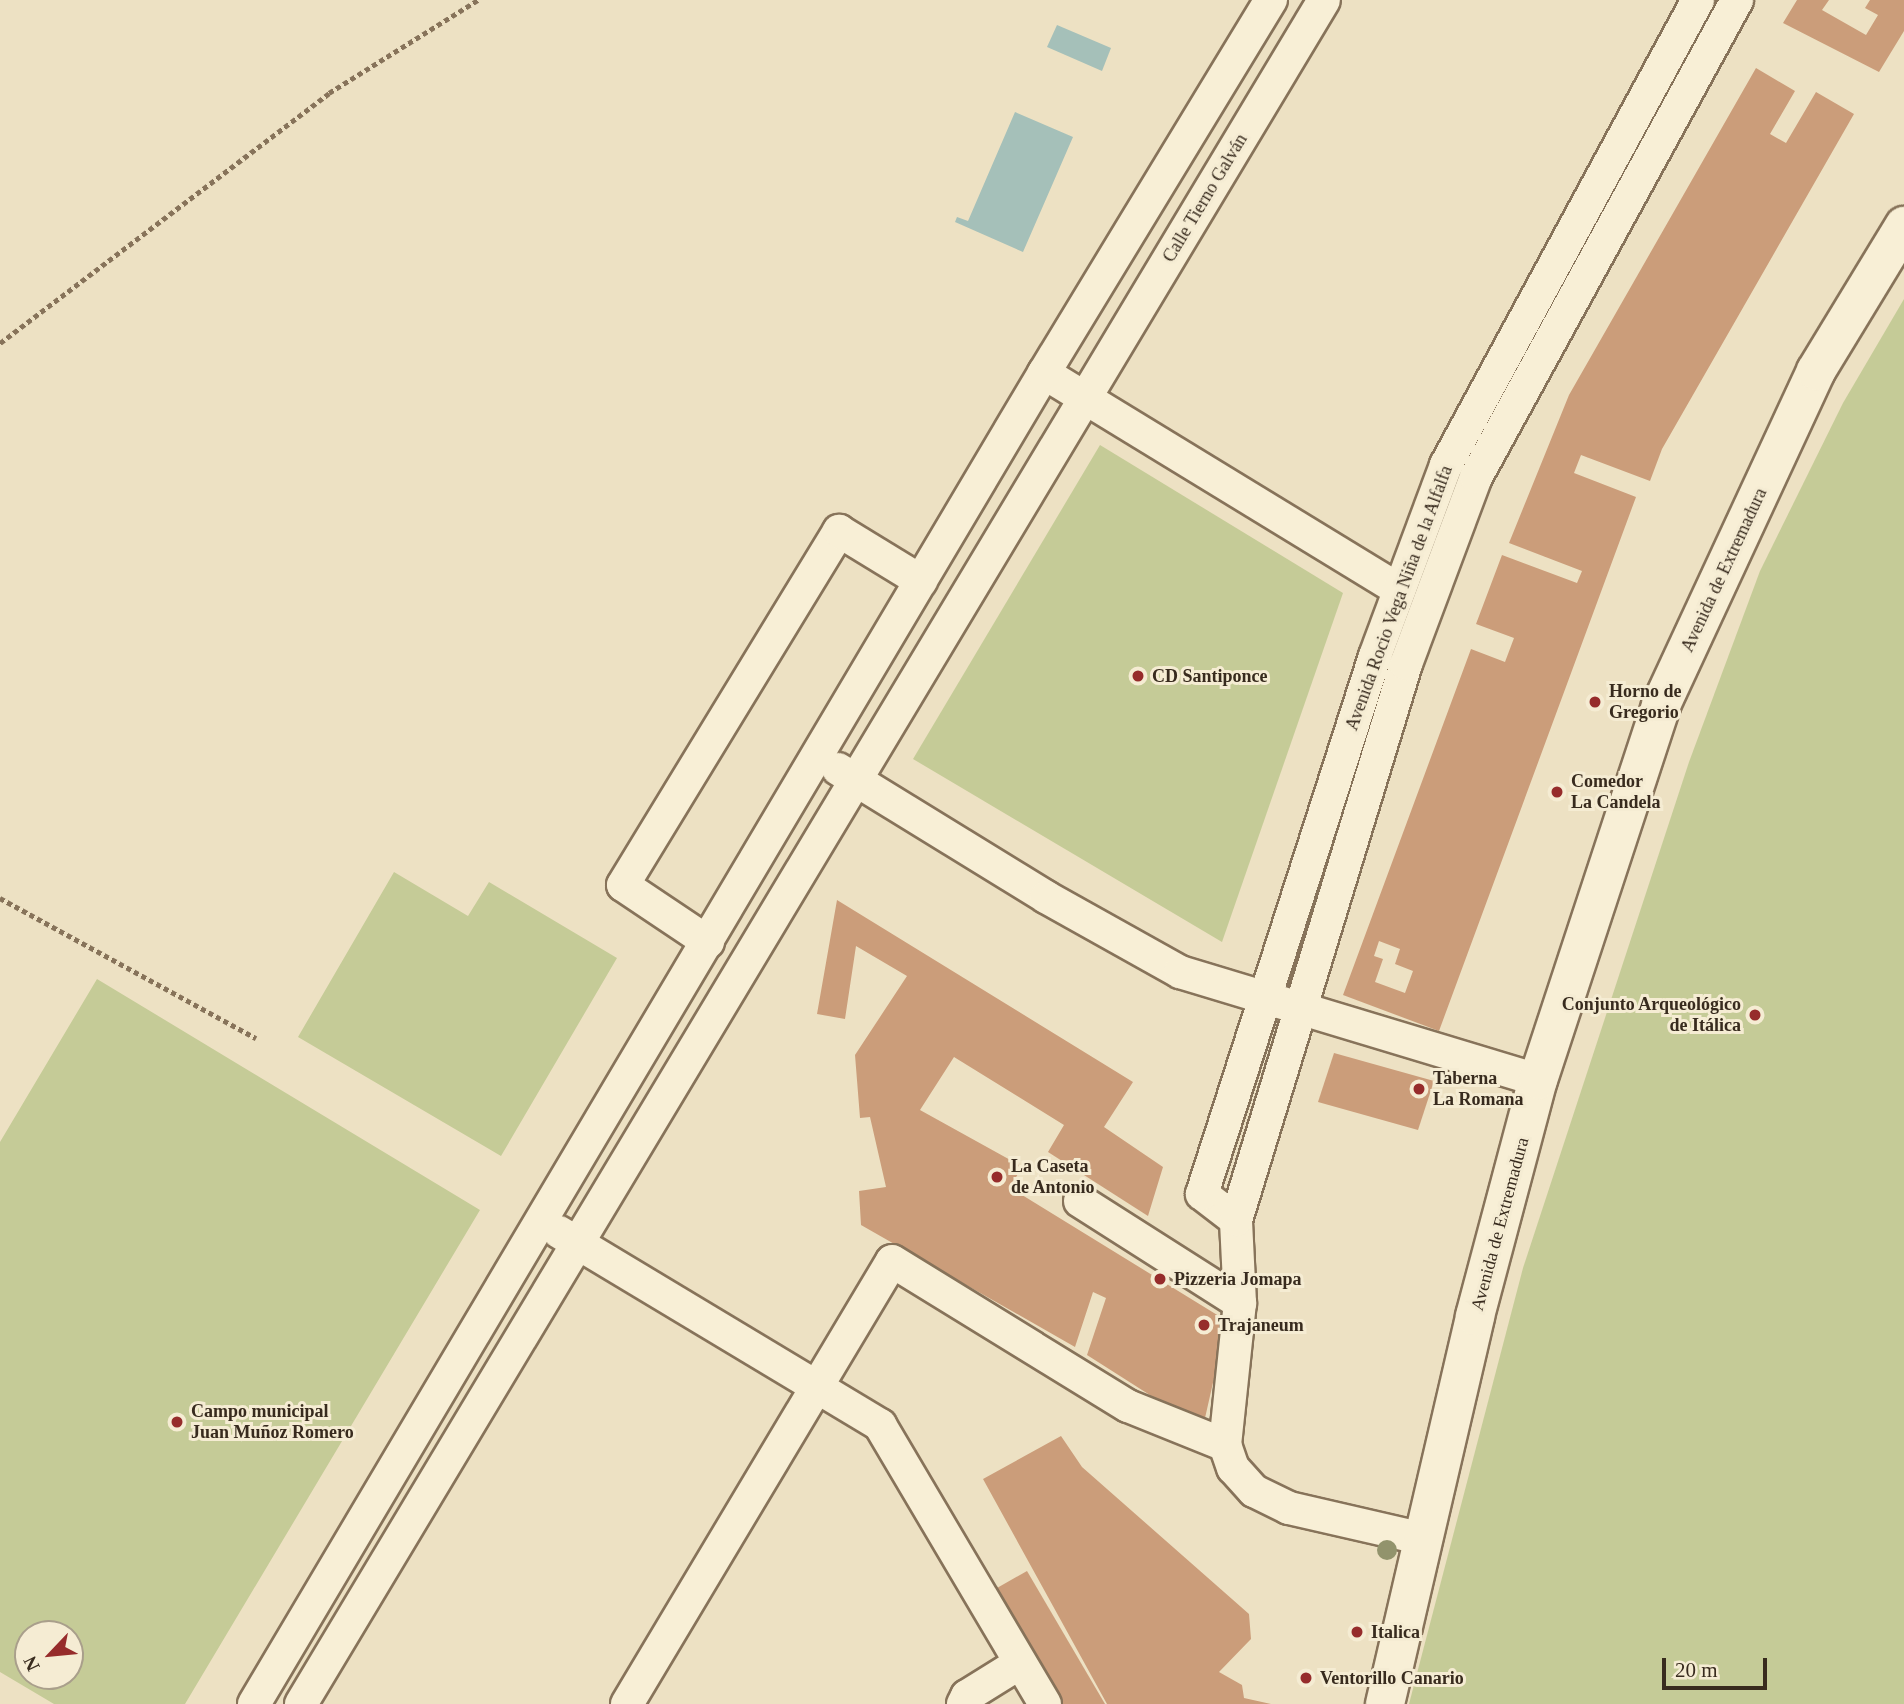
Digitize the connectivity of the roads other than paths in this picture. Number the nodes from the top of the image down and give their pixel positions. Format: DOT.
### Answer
graph roads {
  1 [pos="1271,0"];
  2 [pos="1324,0"];
  3 [pos="1698,0"];
  4 [pos="1737,0"];
  5 [pos="1904,226"];
  6 [pos="1044,373"];
  7 [pos="1086,397"];
  8 [pos="921,581"];
  9 [pos="1399,590"];
  10 [pos="819,753"];
  11 [pos="854,782"];
  12 [pos="708,942"];
  13 [pos="1262,999"];
  14 [pos="1300,1010"];
  15 [pos="1538,1080"];
  16 [pos="1080,1201"];
  17 [pos="1236,1220"];
  18 [pos="542,1222"];
  19 [pos="575,1242"];
  20 [pos="1240,1303"];
  21 [pos="817,1387"];
  22 [pos="1225,1445"];
  23 [pos="1424,1539"];
  24 [pos="1020,1663"];
  25 [pos="254,1704"];
  26 [pos="301,1704"];
  27 [pos="627,1704"];
  28 [pos="963,1704"];
  29 [pos="1045,1704"];
  30 [pos="1385,1704"];
  1 -- 6 [label="street"];
  2 -- 7 [label="street, Calle Tierno Galván"];
  3 -- 9 [label="street, Avenida Rocio Vega Niña de la Alfalfa"];
  4 -- 14 [label="street, Avenida Rocio Vega Niña de la Alfalfa"];
  5 -- 15 [label="main road, Avenida de Extremadura"];
  6 -- 7 [label="street"];
  6 -- 8 [label="street"];
  7 -- 9 [label="street"];
  7 -- 11 [label="street, Calle Tierno Galván"];
  8 -- 10 [label="street"];
  8 -- 12 [label="street"];
  9 -- 13 [label="street, Avenida Rocio Vega Niña de la Alfalfa"];
  10 -- 11 [label="street"];
  10 -- 12 [label="street"];
  11 -- 13 [label="street"];
  11 -- 19 [label="street, Calle Tierno Galván"];
  12 -- 18 [label="street"];
  13 -- 14 [label="street"];
  13 -- 17 [label="street, Avenida Rocio Vega Niña de la Alfalfa"];
  14 -- 15 [label="street"];
  14 -- 17 [label="street, Avenida Rocio Vega Niña de la Alfalfa"];
  15 -- 23 [label="main road, Avenida de Extremadura"];
  16 -- 20 [label="street"];
  17 -- 20 [label="street, Avenida Rocio Vega Niña de la Alfalfa"];
  18 -- 19 [label="street"];
  18 -- 25 [label="street"];
  19 -- 21 [label="street"];
  19 -- 26 [label="street, Calle Tierno Galván"];
  20 -- 22 [label="street, Avenida Rocio Vega Niña de la Alfalfa"];
  21 -- 22 [label="street"];
  21 -- 24 [label="street"];
  21 -- 27 [label="street"];
  22 -- 23 [label="street"];
  23 -- 30 [label="main road, Avenida de Extremadura"];
  24 -- 28 [label="street"];
  24 -- 29 [label="street"];
}
